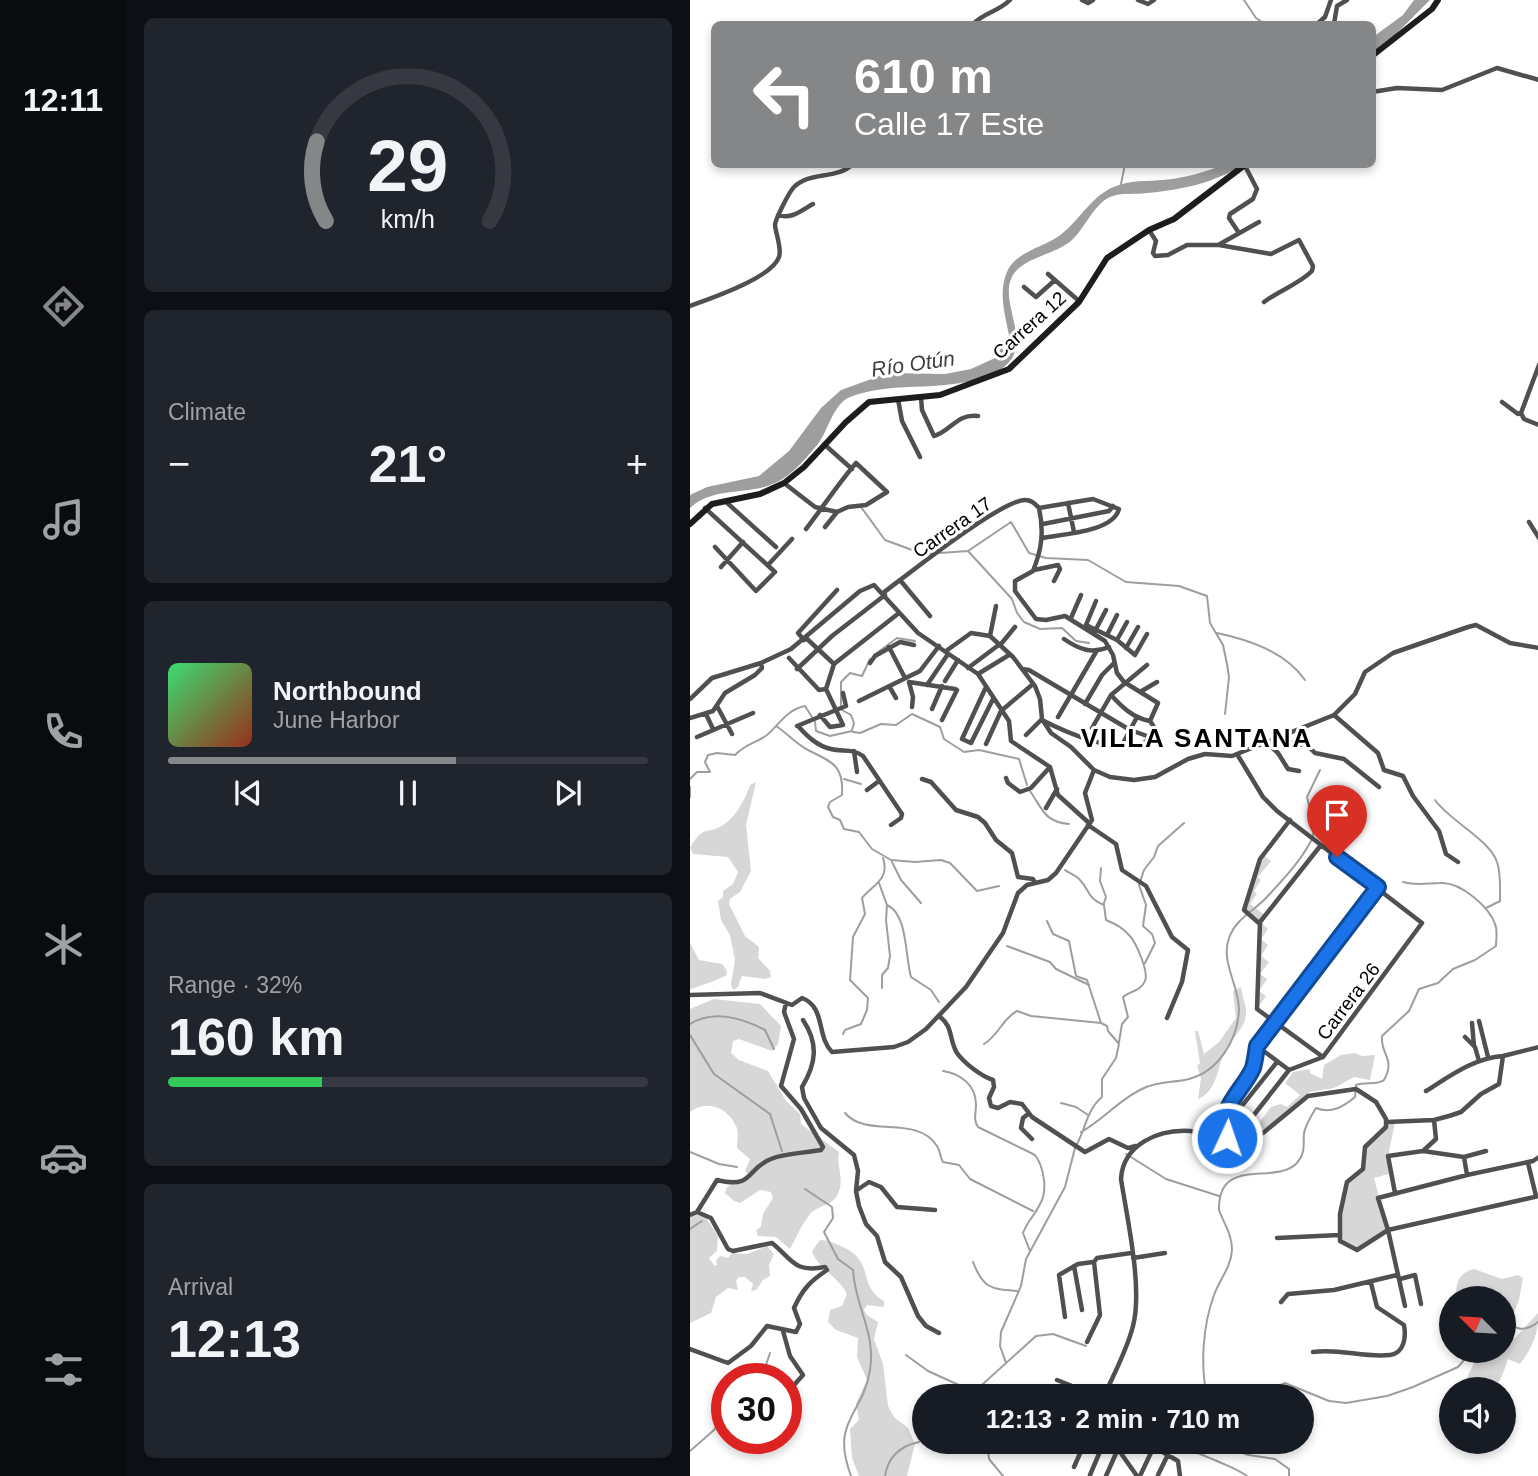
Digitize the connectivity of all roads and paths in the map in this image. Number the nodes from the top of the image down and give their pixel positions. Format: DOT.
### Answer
graph roads {
  1 [pos="1010,0"];
  2 [pos="1082,0"];
  3 [pos="1093,0"];
  4 [pos="1138,0"];
  5 [pos="1154,0"];
  6 [pos="1331,0"];
  7 [pos="1347,0"];
  8 [pos="1438,0"];
  9 [pos="976,21"];
  10 [pos="1320,21"];
  11 [pos="1335,21"];
  12 [pos="1376,53"];
  13 [pos="1539,80"];
  14 [pos="1376,91"];
  15 [pos="846,168"];
  16 [pos="1242,168"];
  17 [pos="1247,168"];
  18 [pos="812,204"];
  19 [pos="778,215"];
  20 [pos="1259,222"];
  21 [pos="1149,230"];
  22 [pos="1239,233"];
  23 [pos="1219,245"];
  24 [pos="1048,274"];
  25 [pos="1056,281"];
  26 [pos="1024,288"];
  27 [pos="1079,302"];
  28 [pos="1264,302"];
  29 [pos="690,306"];
  30 [pos="1539,365"];
  31 [pos="921,397"];
  32 [pos="897,398"];
  33 [pos="1502,402"];
  34 [pos="1521,413"];
  35 [pos="978,416"];
  36 [pos="1539,425"];
  37 [pos="825,445"];
  38 [pos="920,457"];
  39 [pos="852,469"];
  40 [pos="784,483"];
  41 [pos="725,501"];
  42 [pos="1068,503"];
  43 [pos="1113,506"];
  44 [pos="705,508"];
  45 [pos="1039,508"];
  46 [pos="820,509"];
  47 [pos="836,512"];
  48 [pos="1071,519"];
  49 [pos="1529,522"];
  50 [pos="690,524"];
  51 [pos="1042,524"];
  52 [pos="825,527"];
  53 [pos="806,529"];
  54 [pos="1074,532"];
  55 [pos="1539,537"];
  56 [pos="1043,538"];
  57 [pos="792,539"];
  58 [pos="743,542"];
  59 [pos="715,547"];
  60 [pos="776,547"];
  61 [pos="727,560"];
  62 [pos="768,565"];
  63 [pos="721,567"];
  64 [pos="1033,570"];
  65 [pos="900,580"];
  66 [pos="1053,581"];
  67 [pos="837,590"];
  68 [pos="884,594"];
  69 [pos="1081,595"];
  70 [pos="1096,601"];
  71 [pos="996,606"];
  72 [pos="1106,610"];
  73 [pos="899,612"];
  74 [pos="1117,615"];
  75 [pos="930,616"];
  76 [pos="1070,618"];
  77 [pos="1127,622"];
  78 [pos="1015,627"];
  79 [pos="1138,627"];
  80 [pos="1094,632"];
  81 [pos="1147,634"];
  82 [pos="1107,635"];
  83 [pos="990,636"];
  84 [pos="805,639"];
  85 [pos="1064,639"];
  86 [pos="1117,640"];
  87 [pos="1000,644"];
  88 [pos="913,645"];
  89 [pos="939,646"];
  90 [pos="889,647"];
  91 [pos="1109,647"];
  92 [pos="1126,648"];
  93 [pos="1539,648"];
  94 [pos="817,649"];
  95 [pos="1096,652"];
  96 [pos="947,653"];
  97 [pos="1010,655"];
  98 [pos="789,658"];
  99 [pos="958,660"];
  100 [pos="761,663"];
  101 [pos="870,663"];
  102 [pos="1114,663"];
  103 [pos="834,664"];
  104 [pos="1147,665"];
  105 [pos="968,668"];
  106 [pos="797,669"];
  107 [pos="1022,669"];
  108 [pos="978,674"];
  109 [pos="1041,677"];
  110 [pos="905,678"];
  111 [pos="1124,682"];
  112 [pos="1157,682"];
  113 [pos="943,683"];
  114 [pos="927,685"];
  115 [pos="1034,685"];
  116 [pos="889,686"];
  117 [pos="826,689"];
  118 [pos="986,689"];
  119 [pos="1139,692"];
  120 [pos="843,693"];
  121 [pos="1111,695"];
  122 [pos="1070,696"];
  123 [pos="896,698"];
  124 [pos="690,699"];
  125 [pos="993,699"];
  126 [pos="859,701"];
  127 [pos="1085,704"];
  128 [pos="716,705"];
  129 [pos="912,707"];
  130 [pos="932,709"];
  131 [pos="834,710"];
  132 [pos="1001,711"];
  133 [pos="753,713"];
  134 [pos="1101,713"];
  135 [pos="706,714"];
  136 [pos="1334,715"];
  137 [pos="1059,717"];
  138 [pos="1137,717"];
  139 [pos="690,718"];
  140 [pos="815,718"];
  141 [pos="1042,719"];
  142 [pos="942,720"];
  143 [pos="1150,721"];
  144 [pos="726,723"];
  145 [pos="1092,728"];
  146 [pos="713,729"];
  147 [pos="1130,730"];
  148 [pos="732,734"];
  149 [pos="1026,735"];
  150 [pos="697,737"];
  151 [pos="1150,737"];
  152 [pos="1272,739"];
  153 [pos="1266,741"];
  154 [pos="986,744"];
  155 [pos="1122,744"];
  156 [pos="854,750"];
  157 [pos="1237,754"];
  158 [pos="1050,767"];
  159 [pos="1094,770"];
  160 [pos="1299,771"];
  161 [pos="857,772"];
  162 [pos="1006,778"];
  163 [pos="922,779"];
  164 [pos="879,781"];
  165 [pos="1379,787"];
  166 [pos="1057,789"];
  167 [pos="867,790"];
  168 [pos="1046,808"];
  169 [pos="1290,820"];
  170 [pos="1088,824"];
  171 [pos="891,825"];
  172 [pos="1321,845"];
  173 [pos="1458,862"];
  174 [pos="1035,883"];
  175 [pos="1378,887"];
  176 [pos="1260,924"];
  177 [pos="690,995"];
  178 [pos="786,1003"];
  179 [pos="940,1017"];
  180 [pos="1167,1018"];
  181 [pos="803,1020"];
  182 [pos="1274,1021"];
  183 [pos="1479,1021"];
  184 [pos="1472,1023"];
  185 [pos="1465,1037"];
  186 [pos="1257,1046"];
  187 [pos="1475,1047"];
  188 [pos="1539,1047"];
  189 [pos="1504,1056"];
  190 [pos="1323,1057"];
  191 [pos="1488,1057"];
  192 [pos="1479,1061"];
  193 [pos="1277,1062"];
  194 [pos="1289,1070"];
  195 [pos="1426,1091"];
  196 [pos="1028,1114"];
  197 [pos="1434,1120"];
  198 [pos="1387,1122"];
  199 [pos="819,1130"];
  200 [pos="1224,1134"];
  201 [pos="1032,1139"];
  202 [pos="1137,1146"];
  203 [pos="1423,1151"];
  204 [pos="1486,1151"];
  205 [pos="1464,1157"];
  206 [pos="1539,1157"];
  207 [pos="1528,1163"];
  208 [pos="1467,1175"];
  209 [pos="856,1191"];
  210 [pos="1395,1193"];
  211 [pos="1537,1196"];
  212 [pos="935,1210"];
  213 [pos="697,1212"];
  214 [pos="690,1215"];
  215 [pos="1388,1230"];
  216 [pos="1339,1235"];
  217 [pos="1277,1238"];
  218 [pos="1165,1254"];
  219 [pos="1132,1256"];
  220 [pos="1094,1262"];
  221 [pos="1074,1266"];
  222 [pos="1399,1278"];
  223 [pos="1371,1283"];
  224 [pos="1281,1302"];
  225 [pos="1421,1304"];
  226 [pos="1405,1306"];
  227 [pos="1082,1310"];
  228 [pos="1065,1317"];
  229 [pos="783,1331"];
  230 [pos="939,1333"];
  231 [pos="1087,1342"];
  232 [pos="690,1349"];
  233 [pos="1313,1352"];
  234 [pos="795,1363"];
  235 [pos="1057,1380"];
  236 [pos="1067,1384"];
  237 [pos="1109,1384"];
  238 [pos="1080,1454"];
  239 [pos="1099,1454"];
  240 [pos="1116,1454"];
  241 [pos="1122,1454"];
  242 [pos="1150,1454"];
  243 [pos="1168,1454"];
  244 [pos="1074,1467"];
  245 [pos="1090,1475"];
  246 [pos="1158,1475"];
  247 [pos="1106,1476"];
  248 [pos="1138,1476"];
  249 [pos="1180,1476"];
  1 -- 9 [label="street"];
  2 -- 3 [label="street"];
  4 -- 5 [label="street"];
  6 -- 10 [label="street"];
  7 -- 11 [label="street"];
  8 -- 12 [label="street"];
  13 -- 14 [label="street"];
  15 -- 19 [label="street"];
  16 -- 21 [label="street, Carrera 12"];
  17 -- 22 [label="street"];
  18 -- 19 [label="street"];
  19 -- 29 [label="street"];
  20 -- 22 [label="street"];
  21 -- 23 [label="street"];
  21 -- 27 [label="street, Carrera 12"];
  22 -- 23 [label="street"];
  23 -- 28 [label="street"];
  24 -- 25 [label="street"];
  25 -- 26 [label="street"];
  25 -- 27 [label="street"];
  27 -- 31 [label="street, Carrera 12"];
  30 -- 34 [label="street"];
  31 -- 32 [label="street, Carrera 12"];
  31 -- 35 [label="street"];
  32 -- 37 [label="street, Carrera 12"];
  32 -- 38 [label="street"];
  33 -- 34 [label="street"];
  34 -- 36 [label="street"];
  37 -- 39 [label="street"];
  37 -- 40 [label="street, Carrera 12"];
  39 -- 46 [label="street"];
  39 -- 47 [label="street"];
  40 -- 41 [label="street"];
  40 -- 46 [label="street"];
  41 -- 44 [label="street"];
  41 -- 60 [label="street"];
  42 -- 43 [label="street, Carrera 17"];
  42 -- 45 [label="street, Carrera 17"];
  42 -- 48 [label="street"];
  43 -- 48 [label="street"];
  43 -- 54 [label="street"];
  44 -- 50 [label="street"];
  44 -- 58 [label="street"];
  45 -- 51 [label="street"];
  45 -- 65 [label="street, Carrera 17"];
  46 -- 47 [label="street"];
  46 -- 53 [label="street"];
  47 -- 52 [label="street"];
  48 -- 51 [label="street"];
  48 -- 54 [label="street"];
  49 -- 55 [label="street"];
  51 -- 56 [label="street"];
  54 -- 56 [label="street"];
  56 -- 64 [label="street"];
  57 -- 62 [label="street"];
  58 -- 61 [label="street"];
  58 -- 62 [label="street"];
  59 -- 61 [label="street"];
  61 -- 62 [label="street"];
  61 -- 63 [label="street"];
  64 -- 66 [label="street"];
  64 -- 76 [label="street"];
  65 -- 68 [label="street, Carrera 17"];
  65 -- 75 [label="street"];
  67 -- 84 [label="street"];
  68 -- 73 [label="street"];
  68 -- 84 [label="street"];
  68 -- 94 [label="street, Carrera 17"];
  69 -- 76 [label="street"];
  70 -- 80 [label="street"];
  71 -- 83 [label="street"];
  72 -- 80 [label="street"];
  73 -- 89 [label="street"];
  73 -- 103 [label="street"];
  74 -- 82 [label="street"];
  76 -- 80 [label="street"];
  77 -- 86 [label="street"];
  78 -- 87 [label="street"];
  79 -- 92 [label="street"];
  80 -- 82 [label="street"];
  80 -- 91 [label="street"];
  81 -- 92 [label="street"];
  82 -- 86 [label="street"];
  83 -- 87 [label="street"];
  83 -- 96 [label="street"];
  84 -- 94 [label="street"];
  84 -- 100 [label="street"];
  85 -- 95 [label="street"];
  86 -- 92 [label="street"];
  87 -- 97 [label="street"];
  87 -- 105 [label="street"];
  88 -- 90 [label="street"];
  89 -- 96 [label="street"];
  89 -- 110 [label="street"];
  90 -- 101 [label="street"];
  90 -- 110 [label="street"];
  91 -- 95 [label="street"];
  91 -- 102 [label="street"];
  93 -- 136 [label="street"];
  94 -- 103 [label="street"];
  94 -- 106 [label="street, Carrera 17"];
  95 -- 122 [label="street"];
  96 -- 99 [label="street"];
  96 -- 114 [label="street"];
  97 -- 107 [label="street"];
  97 -- 108 [label="street"];
  98 -- 106 [label="street"];
  99 -- 105 [label="street"];
  99 -- 113 [label="street"];
  100 -- 124 [label="street"];
  100 -- 128 [label="street"];
  102 -- 111 [label="street"];
  102 -- 127 [label="street"];
  103 -- 117 [label="street"];
  104 -- 111 [label="street"];
  105 -- 108 [label="street"];
  106 -- 117 [label="street"];
  107 -- 109 [label="street"];
  107 -- 115 [label="street"];
  108 -- 118 [label="street"];
  109 -- 115 [label="street"];
  109 -- 122 [label="street"];
  110 -- 116 [label="street"];
  111 -- 119 [label="street"];
  111 -- 121 [label="street"];
  112 -- 119 [label="street"];
  113 -- 114 [label="street"];
  113 -- 130 [label="street"];
  113 -- 142 [label="street"];
  114 -- 129 [label="street"];
  115 -- 132 [label="street"];
  115 -- 141 [label="street"];
  116 -- 123 [label="street"];
  116 -- 126 [label="street"];
  117 -- 131 [label="street"];
  118 -- 125 [label="street"];
  118 -- 125 [label="street"];
  119 -- 143 [label="street"];
  120 -- 131 [label="street"];
  121 -- 134 [label="street"];
  121 -- 138 [label="street"];
  122 -- 127 [label="street"];
  122 -- 137 [label="street"];
  125 -- 132 [label="street"];
  127 -- 134 [label="street"];
  128 -- 135 [label="street"];
  128 -- 144 [label="street"];
  131 -- 140 [label="street"];
  131 -- 140 [label="street"];
  132 -- 154 [label="street"];
  132 -- 158 [label="street"];
  133 -- 144 [label="street"];
  134 -- 145 [label="street"];
  134 -- 147 [label="street"];
  135 -- 139 [label="street"];
  135 -- 146 [label="street"];
  136 -- 152 [label="street"];
  136 -- 173 [label="street"];
  138 -- 143 [label="street"];
  138 -- 147 [label="street"];
  140 -- 156 [label="street"];
  141 -- 149 [label="street"];
  141 -- 155 [label="street"];
  141 -- 159 [label="street"];
  143 -- 151 [label="street"];
  144 -- 146 [label="street"];
  144 -- 148 [label="street"];
  146 -- 150 [label="street"];
  147 -- 151 [label="street"];
  147 -- 155 [label="street"];
  151 -- 155 [label="street"];
  152 -- 153 [label="street"];
  152 -- 165 [label="street"];
  153 -- 157 [label="street"];
  153 -- 160 [label="street"];
  156 -- 161 [label="street"];
  156 -- 164 [label="street"];
  157 -- 159 [label="street"];
  157 -- 169 [label="street"];
  158 -- 162 [label="street"];
  158 -- 166 [label="street"];
  159 -- 170 [label="street"];
  163 -- 174 [label="street"];
  164 -- 167 [label="street"];
  164 -- 171 [label="street"];
  166 -- 168 [label="street"];
  166 -- 170 [label="street"];
  169 -- 172 [label="street"];
  169 -- 176 [label="street"];
  170 -- 174 [label="street"];
  170 -- 180 [label="street"];
  172 -- 175 [label="street"];
  172 -- 176 [label="street"];
  174 -- 179 [label="street"];
  175 -- 182 [label="street"];
  175 -- 190 [label="street, Carrera 26"];
  176 -- 182 [label="street"];
  177 -- 178 [label="street"];
  178 -- 179 [label="street"];
  178 -- 199 [label="street"];
  179 -- 196 [label="street"];
  181 -- 199 [label="street"];
  182 -- 186 [label="street"];
  182 -- 190 [label="street"];
  183 -- 191 [label="street"];
  184 -- 187 [label="street"];
  185 -- 187 [label="street"];
  186 -- 193 [label="street"];
  186 -- 200 [label="street"];
  187 -- 192 [label="street"];
  188 -- 189 [label="street"];
  189 -- 191 [label="street"];
  189 -- 197 [label="street"];
  190 -- 194 [label="street, Carrera 26"];
  191 -- 192 [label="street"];
  192 -- 195 [label="street"];
  193 -- 194 [label="street"];
  193 -- 200 [label="street"];
  194 -- 200 [label="street"];
  196 -- 201 [label="street"];
  196 -- 202 [label="street"];
  197 -- 198 [label="street"];
  197 -- 203 [label="street"];
  198 -- 200 [label="street"];
  198 -- 216 [label="street"];
  199 -- 209 [label="street"];
  199 -- 213 [label="street"];
  200 -- 202 [label="street"];
  202 -- 219 [label="street"];
  203 -- 205 [label="street"];
  203 -- 210 [label="street"];
  204 -- 205 [label="street"];
  205 -- 208 [label="street"];
  206 -- 207 [label="street"];
  207 -- 208 [label="street"];
  207 -- 211 [label="street"];
  208 -- 210 [label="street"];
  209 -- 212 [label="street"];
  209 -- 230 [label="street"];
  210 -- 215 [label="street"];
  211 -- 215 [label="street"];
  213 -- 214 [label="street"];
  213 -- 229 [label="street"];
  215 -- 216 [label="street"];
  215 -- 222 [label="street"];
  216 -- 217 [label="street"];
  218 -- 219 [label="street"];
  219 -- 220 [label="street"];
  219 -- 237 [label="street"];
  220 -- 221 [label="street"];
  220 -- 231 [label="street"];
  221 -- 227 [label="street"];
  221 -- 228 [label="street"];
  222 -- 223 [label="street"];
  222 -- 225 [label="street"];
  222 -- 226 [label="street"];
  223 -- 224 [label="street"];
  223 -- 233 [label="street"];
  229 -- 232 [label="street"];
  229 -- 234 [label="street"];
  235 -- 236 [label="street"];
  238 -- 244 [label="street"];
  239 -- 245 [label="street"];
  240 -- 247 [label="street"];
  241 -- 248 [label="street"];
  242 -- 248 [label="street"];
  243 -- 246 [label="street"];
  243 -- 249 [label="street"];
}
